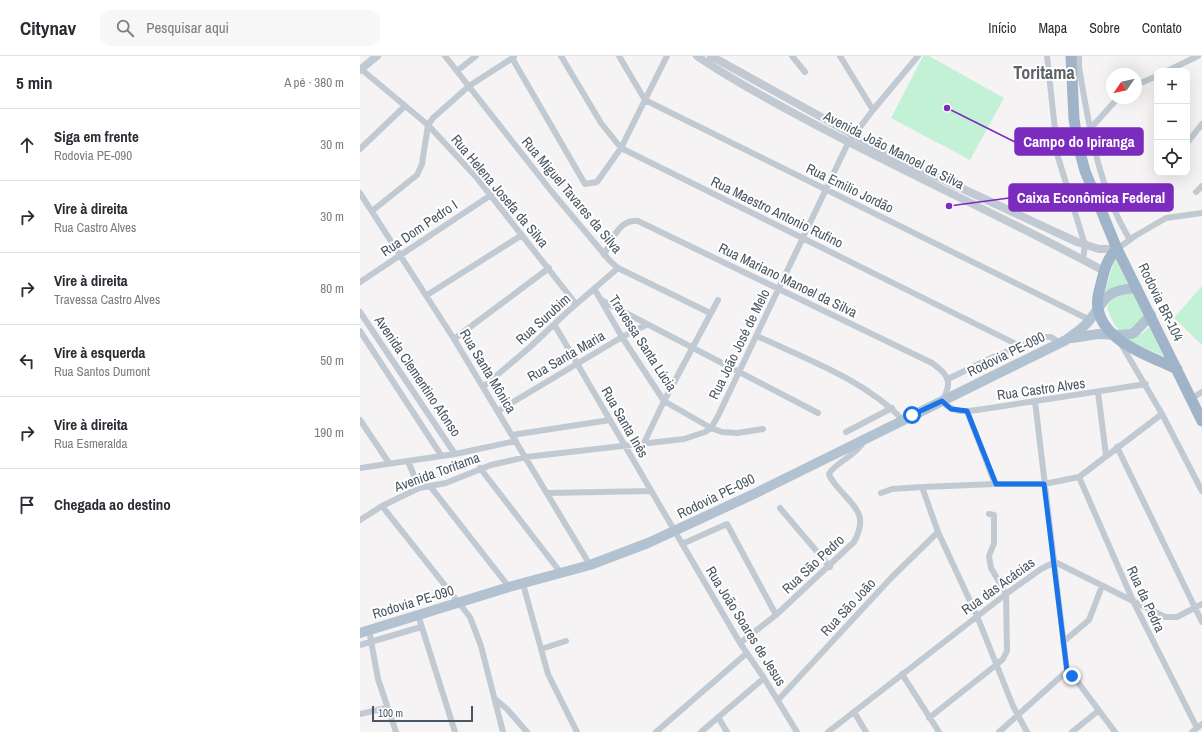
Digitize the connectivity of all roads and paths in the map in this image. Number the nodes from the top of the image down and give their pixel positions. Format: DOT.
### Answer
graph roads {
  1 [pos="377,56"];
  2 [pos="445,56"];
  3 [pos="476,56"];
  4 [pos="561,56"];
  5 [pos="619,56"];
  6 [pos="667,56"];
  7 [pos="697,56"];
  8 [pos="711,56"];
  9 [pos="792,56"];
  10 [pos="840,56"];
  11 [pos="918,56"];
  12 [pos="1047,56"];
  13 [pos="1071,56"];
  14 [pos="1079,56"];
  15 [pos="1198,56"];
  16 [pos="514,57"];
  17 [pos="1173,68"];
  18 [pos="1075,69"];
  19 [pos="360,70"];
  20 [pos="457,71"];
  21 [pos="805,72"];
  22 [pos="1049,72"];
  23 [pos="1154,77"];
  24 [pos="1142,83"];
  25 [pos="468,86"];
  26 [pos="645,100"];
  27 [pos="1113,104"];
  28 [pos="404,107"];
  29 [pos="873,110"];
  30 [pos="428,125"];
  31 [pos="1202,125"];
  32 [pos="1090,129"];
  33 [pos="851,139"];
  34 [pos="1190,140"];
  35 [pos="621,148"];
  36 [pos="360,149"];
  37 [pos="887,158"];
  38 [pos="1202,186"];
  39 [pos="826,189"];
  40 [pos="1196,192"];
  41 [pos="360,193"];
  42 [pos="491,195"];
  43 [pos="372,211"];
  44 [pos="1202,213"];
  45 [pos="522,235"];
  46 [pos="804,238"];
  47 [pos="1130,240"];
  48 [pos="1085,245"];
  49 [pos="1117,249"];
  50 [pos="400,255"];
  51 [pos="604,255"];
  52 [pos="1083,260"];
  53 [pos="549,268"];
  54 [pos="618,268"];
  55 [pos="1104,271"];
  56 [pos="360,282"];
  57 [pos="1138,288"];
  58 [pos="779,289"];
  59 [pos="595,290"];
  60 [pos="427,296"];
  61 [pos="601,300"];
  62 [pos="718,300"];
  63 [pos="576,304"];
  64 [pos="1097,307"];
  65 [pos="360,312"];
  66 [pos="710,313"];
  67 [pos="1151,315"];
  68 [pos="1090,320"];
  69 [pos="554,324"];
  70 [pos="646,325"];
  71 [pos="360,331"];
  72 [pos="757,336"];
  73 [pos="622,337"];
  74 [pos="1116,337"];
  75 [pos="454,339"];
  76 [pos="1063,341"];
  77 [pos="1020,346"];
  78 [pos="384,348"];
  79 [pos="692,348"];
  80 [pos="376,355"];
  81 [pos="578,364"];
  82 [pos="1177,369"];
  83 [pos="740,371"];
  84 [pos="948,379"];
  85 [pos="1146,384"];
  86 [pos="483,387"];
  87 [pos="1098,392"];
  88 [pos="1202,392"];
  89 [pos="1191,399"];
  90 [pos="664,401"];
  91 [pos="942,401"];
  92 [pos="1035,401"];
  93 [pos="892,408"];
  94 [pos="498,411"];
  95 [pos="967,411"];
  96 [pos="818,413"];
  97 [pos="1162,414"];
  98 [pos="360,420"];
  99 [pos="610,420"];
  100 [pos="903,420"];
  101 [pos="1202,421"];
  102 [pos="711,428"];
  103 [pos="762,429"];
  104 [pos="846,432"];
  105 [pos="512,435"];
  106 [pos="866,438"];
  107 [pos="516,441"];
  108 [pos="644,443"];
  109 [pos="625,447"];
  110 [pos="1117,447"];
  111 [pos="456,454"];
  112 [pos="441,455"];
  113 [pos="1106,455"];
  114 [pos="526,457"];
  115 [pos="408,460"];
  116 [pos="389,463"];
  117 [pos="360,468"];
  118 [pos="480,468"];
  119 [pos="1079,478"];
  120 [pos="996,484"];
  121 [pos="1044,484"];
  122 [pos="430,486"];
  123 [pos="922,487"];
  124 [pos="420,488"];
  125 [pos="650,491"];
  126 [pos="1202,491"];
  127 [pos="548,493"];
  128 [pos="881,493"];
  129 [pos="382,506"];
  130 [pos="780,508"];
  131 [pos="989,514"];
  132 [pos="360,520"];
  133 [pos="674,532"];
  134 [pos="938,532"];
  135 [pos="682,544"];
  136 [pos="1055,562"];
  137 [pos="590,565"];
  138 [pos="830,567"];
  139 [pos="561,573"];
  140 [pos="523,584"];
  141 [pos="1102,586"];
  142 [pos="509,587"];
  143 [pos="1006,594"];
  144 [pos="460,602"];
  145 [pos="1134,603"];
  146 [pos="1202,604"];
  147 [pos="1196,607"];
  148 [pos="418,615"];
  149 [pos="776,615"];
  150 [pos="977,616"];
  151 [pos="1202,622"];
  152 [pos="421,627"];
  153 [pos="362,631"];
  154 [pos="566,641"];
  155 [pos="370,642"];
  156 [pos="1063,642"];
  157 [pos="740,643"];
  158 [pos="360,645"];
  159 [pos="541,649"];
  160 [pos="747,653"];
  161 [pos="996,665"];
  162 [pos="1067,671"];
  163 [pos="902,674"];
  164 [pos="764,678"];
  165 [pos="495,699"];
  166 [pos="778,700"];
  167 [pos="386,708"];
  168 [pos="1098,711"];
  169 [pos="854,712"];
  170 [pos="360,714"];
  171 [pos="1017,716"];
  172 [pos="718,717"];
  173 [pos="929,718"];
  174 [pos="1197,728"];
  175 [pos="524,731"];
  176 [pos="396,732"];
  177 [pos="455,732"];
  178 [pos="503,732"];
  179 [pos="578,732"];
  180 [pos="656,732"];
  181 [pos="701,732"];
  182 [pos="727,732"];
  183 [pos="796,732"];
  184 [pos="828,732"];
  185 [pos="866,732"];
  186 [pos="939,732"];
  187 [pos="999,732"];
  188 [pos="1027,732"];
  189 [pos="1072,732"];
  190 [pos="1115,732"];
  1 -- 19 [label="street"];
  2 -- 20 [label="street, Rua Miguel Tavares da Silva"];
  3 -- 20 [label="street"];
  4 -- 35 [label="street, Rua Maestro Antonio Rufino"];
  5 -- 26 [label="street"];
  6 -- 26 [label="street"];
  7 -- 33 [label="street, Avenida João Manoel da Silva"];
  8 -- 33 [label="street, Avenida João Manoel da Silva"];
  9 -- 21 [label="street"];
  10 -- 29 [label="street"];
  11 -- 29 [label="street, Rua João José de Melo"];
  12 -- 22 [label="street"];
  13 -- 18 [label="highway, Rodovia BR-104"];
  14 -- 18 [label="street"];
  15 -- 17 [label="street"];
  16 -- 25 [label="street"];
  16 -- 35 [label="street"];
  18 -- 22 [label="street"];
  18 -- 32 [label="street"];
  18 -- 49 [label="highway, Rodovia BR-104"];
  19 -- 28 [label="street, Rua Helena Josefa da Silva"];
  20 -- 25 [label="street, Rua Miguel Tavares da Silva"];
  22 -- 48 [label="street"];
  23 -- 24 [label="street"];
  25 -- 30 [label="street"];
  25 -- 51 [label="street, Rua Miguel Tavares da Silva"];
  26 -- 35 [label="street"];
  26 -- 39 [label="street, Rua Emilio Jordão"];
  27 -- 32 [label="street"];
  28 -- 30 [label="street, Rua Helena Josefa da Silva"];
  28 -- 36 [label="street"];
  29 -- 33 [label="street, Rua João José de Melo"];
  30 -- 42 [label="street, Rua Helena Josefa da Silva"];
  30 -- 43 [label="street"];
  31 -- 34 [label="street"];
  32 -- 47 [label="street"];
  33 -- 37 [label="street, Avenida João Manoel da Silva"];
  33 -- 39 [label="street, Rua João José de Melo"];
  35 -- 46 [label="street, Rua Maestro Antonio Rufino"];
  37 -- 48 [label="street, Avenida João Manoel da Silva"];
  37 -- 52 [label="street, Avenida João Manoel da Silva"];
  38 -- 40 [label="street"];
  39 -- 46 [label="street, Rua João José de Melo"];
  39 -- 68 [label="street, Rua Emilio Jordão"];
  41 -- 43 [label="street, Rua Santa Mônica"];
  42 -- 45 [label="street, Rua Helena Josefa da Silva"];
  42 -- 50 [label="street, Rua Dom Pedro I"];
  43 -- 50 [label="street, Rua Santa Mônica"];
  44 -- 47 [label="street"];
  45 -- 53 [label="street, Rua Helena Josefa da Silva"];
  45 -- 60 [label="street"];
  46 -- 58 [label="street, Rua João José de Melo"];
  46 -- 77 [label="street, Rua Maestro Antonio Rufino"];
  47 -- 49 [label="street"];
  48 -- 49 [label="street, Avenida João Manoel da Silva"];
  48 -- 52 [label="street"];
  49 -- 55 [label="highway"];
  49 -- 57 [label="highway, Rodovia BR-104"];
  50 -- 56 [label="street, Rua Dom Pedro I"];
  50 -- 60 [label="street, Rua Santa Mônica"];
  51 -- 54 [label="street, Rua Miguel Tavares da Silva"];
  51 -- 58 [label="street, Rua Mariano Manoel da Silva"];
  52 -- 55 [label="street, Avenida João Manoel da Silva"];
  53 -- 63 [label="street, Rua Helena Josefa da Silva"];
  53 -- 75 [label="street"];
  54 -- 59 [label="street, Rua Surubim"];
  54 -- 66 [label="street, Rua Miguel Tavares da Silva"];
  55 -- 64 [label="highway"];
  57 -- 64 [label="main road, Rodovia PE-090"];
  57 -- 67 [label="highway, Rodovia BR-104"];
  58 -- 72 [label="street, Rua João José de Melo"];
  58 -- 84 [label="street, Rua Mariano Manoel da Silva"];
  59 -- 61 [label="street, Travessa Santa Lúcia"];
  59 -- 63 [label="street, Rua Surubim"];
  60 -- 75 [label="street, Rua Santa Mônica"];
  61 -- 70 [label="street"];
  61 -- 73 [label="street, Travessa Santa Lúcia"];
  62 -- 66 [label="street"];
  63 -- 69 [label="street, Rua Surubim"];
  64 -- 68 [label="main road, Rodovia PE-090"];
  64 -- 74 [label="highway, Rodovia BR-104"];
  65 -- 78 [label="street, Avenida Clementino Afonso"];
  66 -- 79 [label="street"];
  67 -- 74 [label="main road, Rodovia PE-090"];
  67 -- 82 [label="highway, Rodovia BR-104"];
  68 -- 76 [label="main road, Rodovia PE-090"];
  69 -- 81 [label="street, Rua Santa Inês"];
  69 -- 86 [label="street, Rua Surubim"];
  70 -- 73 [label="street, Rua Santa Maria"];
  70 -- 79 [label="street"];
  71 -- 80 [label="street, Avenida Clementino Afonso"];
  72 -- 83 [label="street, Rua João José de Melo"];
  72 -- 93 [label="street"];
  73 -- 81 [label="street, Rua Santa Maria"];
  73 -- 90 [label="street, Travessa Santa Lúcia"];
  74 -- 76 [label="main road, Rodovia PE-090"];
  74 -- 82 [label="highway, Rodovia BR-104"];
  74 -- 85 [label="street"];
  75 -- 86 [label="street, Rua Santa Mônica"];
  76 -- 77 [label="street"];
  76 -- 91 [label="main road, Rodovia PE-090"];
  77 -- 84 [label="street"];
  78 -- 80 [label="street"];
  78 -- 111 [label="street, Avenida Clementino Afonso"];
  79 -- 83 [label="street"];
  79 -- 90 [label="street"];
  80 -- 112 [label="street, Avenida Clementino Afonso"];
  81 -- 94 [label="street, Rua Santa Maria"];
  81 -- 99 [label="street, Rua Santa Inês"];
  82 -- 89 [label="highway, Rodovia BR-104"];
  83 -- 96 [label="street"];
  83 -- 102 [label="street, Rua João José de Melo"];
  84 -- 91 [label="street"];
  85 -- 87 [label="street, Rua Castro Alves"];
  85 -- 97 [label="street"];
  86 -- 94 [label="street, Rua Santa Mônica"];
  87 -- 92 [label="street, Rua Castro Alves"];
  87 -- 113 [label="street"];
  88 -- 89 [label="street"];
  89 -- 101 [label="highway, Rodovia BR-104"];
  90 -- 102 [label="street, Travessa Santa Lúcia"];
  90 -- 108 [label="street"];
  91 -- 95 [label="street, Rua Castro Alves"];
  91 -- 100 [label="main road, Rodovia PE-090"];
  92 -- 95 [label="street, Rua Castro Alves"];
  92 -- 121 [label="street"];
  93 -- 100 [label="street"];
  93 -- 104 [label="street"];
  94 -- 105 [label="street, Rua Santa Mônica"];
  95 -- 120 [label="street"];
  97 -- 110 [label="street"];
  97 -- 126 [label="street"];
  98 -- 116 [label="street"];
  99 -- 105 [label="street"];
  99 -- 109 [label="street, Rua Santa Inês"];
  100 -- 106 [label="main road, Rodovia PE-090"];
  102 -- 103 [label="street, Travessa Santa Lúcia"];
  102 -- 108 [label="street, Avenida Toritama"];
  105 -- 107 [label="street, Rua Santa Mônica"];
  106 -- 133 [label="main road, Rodovia PE-090"];
  106 -- 138 [label="street, Rua São Pedro"];
  107 -- 111 [label="street, Avenida Toritama"];
  107 -- 114 [label="street, Rua Santa Mônica"];
  108 -- 109 [label="street, Avenida Toritama"];
  109 -- 114 [label="street, Avenida Toritama"];
  109 -- 125 [label="street, Rua Santa Inês"];
  110 -- 113 [label="street"];
  110 -- 147 [label="street"];
  111 -- 112 [label="street, Avenida Toritama"];
  112 -- 115 [label="street, Avenida Toritama"];
  113 -- 119 [label="street"];
  114 -- 118 [label="street, Avenida Toritama"];
  114 -- 127 [label="street, Rua Santa Mônica"];
  115 -- 116 [label="street, Avenida Toritama"];
  115 -- 124 [label="street"];
  116 -- 117 [label="street, Avenida Toritama"];
  118 -- 122 [label="street, Avenida Toritama"];
  118 -- 139 [label="street"];
  119 -- 121 [label="street"];
  119 -- 145 [label="street, Rua da Pedra"];
  120 -- 121 [label="street"];
  120 -- 123 [label="street"];
  121 -- 136 [label="street"];
  122 -- 124 [label="street, Avenida Toritama"];
  122 -- 142 [label="street"];
  123 -- 128 [label="street"];
  123 -- 134 [label="street"];
  124 -- 129 [label="street, Avenida Toritama"];
  125 -- 127 [label="street"];
  125 -- 133 [label="street, Rua Santa Inês"];
  127 -- 137 [label="street, Rua Santa Mônica"];
  129 -- 132 [label="street, Avenida Toritama"];
  129 -- 144 [label="street"];
  130 -- 138 [label="street"];
  131 -- 143 [label="street"];
  133 -- 135 [label="street, Rua João Soares de Jesus"];
  133 -- 137 [label="main road, Rodovia PE-090"];
  134 -- 150 [label="street"];
  134 -- 166 [label="street, Rua São João"];
  135 -- 149 [label="street"];
  135 -- 157 [label="street, Rua João Soares de Jesus"];
  136 -- 141 [label="street, Rua das Acácias"];
  136 -- 143 [label="street, Rua das Acácias"];
  136 -- 156 [label="street"];
  137 -- 139 [label="main road, Rodovia PE-090"];
  138 -- 149 [label="street, Rua São Pedro"];
  139 -- 140 [label="main road, Rodovia PE-090"];
  140 -- 142 [label="main road, Rodovia PE-090"];
  140 -- 159 [label="street"];
  141 -- 145 [label="street, Rua das Acácias"];
  141 -- 156 [label="street"];
  142 -- 144 [label="main road, Rodovia PE-090"];
  143 -- 150 [label="street, Rua das Acácias"];
  143 -- 161 [label="street"];
  144 -- 148 [label="main road, Rodovia PE-090"];
  144 -- 165 [label="street"];
  145 -- 147 [label="street, Rua das Acácias"];
  145 -- 174 [label="street, Rua da Pedra"];
  146 -- 147 [label="street, Rua das Acácias"];
  147 -- 151 [label="street"];
  148 -- 152 [label="street"];
  148 -- 153 [label="main road, Rodovia PE-090"];
  149 -- 157 [label="street, Rua São Pedro"];
  150 -- 161 [label="street"];
  150 -- 163 [label="street, Rua das Acácias"];
  152 -- 155 [label="street"];
  152 -- 177 [label="street"];
  153 -- 155 [label="street"];
  154 -- 159 [label="street"];
  155 -- 158 [label="street"];
  155 -- 167 [label="street"];
  156 -- 162 [label="street"];
  157 -- 160 [label="street, Rua João Soares de Jesus"];
  159 -- 179 [label="street"];
  160 -- 164 [label="street, Rua João Soares de Jesus"];
  160 -- 180 [label="street"];
  161 -- 171 [label="street"];
  161 -- 173 [label="street"];
  162 -- 168 [label="street"];
  162 -- 171 [label="street"];
  163 -- 169 [label="street, Rua das Acácias"];
  163 -- 173 [label="street"];
  164 -- 166 [label="street, Rua João Soares de Jesus"];
  164 -- 172 [label="street"];
  165 -- 175 [label="street"];
  165 -- 178 [label="street"];
  166 -- 183 [label="street, Rua João Soares de Jesus"];
  167 -- 170 [label="street"];
  167 -- 176 [label="street"];
  168 -- 189 [label="street"];
  168 -- 190 [label="street"];
  169 -- 184 [label="street, Rua das Acácias"];
  169 -- 185 [label="street"];
  171 -- 187 [label="street"];
  171 -- 188 [label="street"];
  172 -- 181 [label="street"];
  172 -- 182 [label="street"];
  173 -- 186 [label="street"];
}
